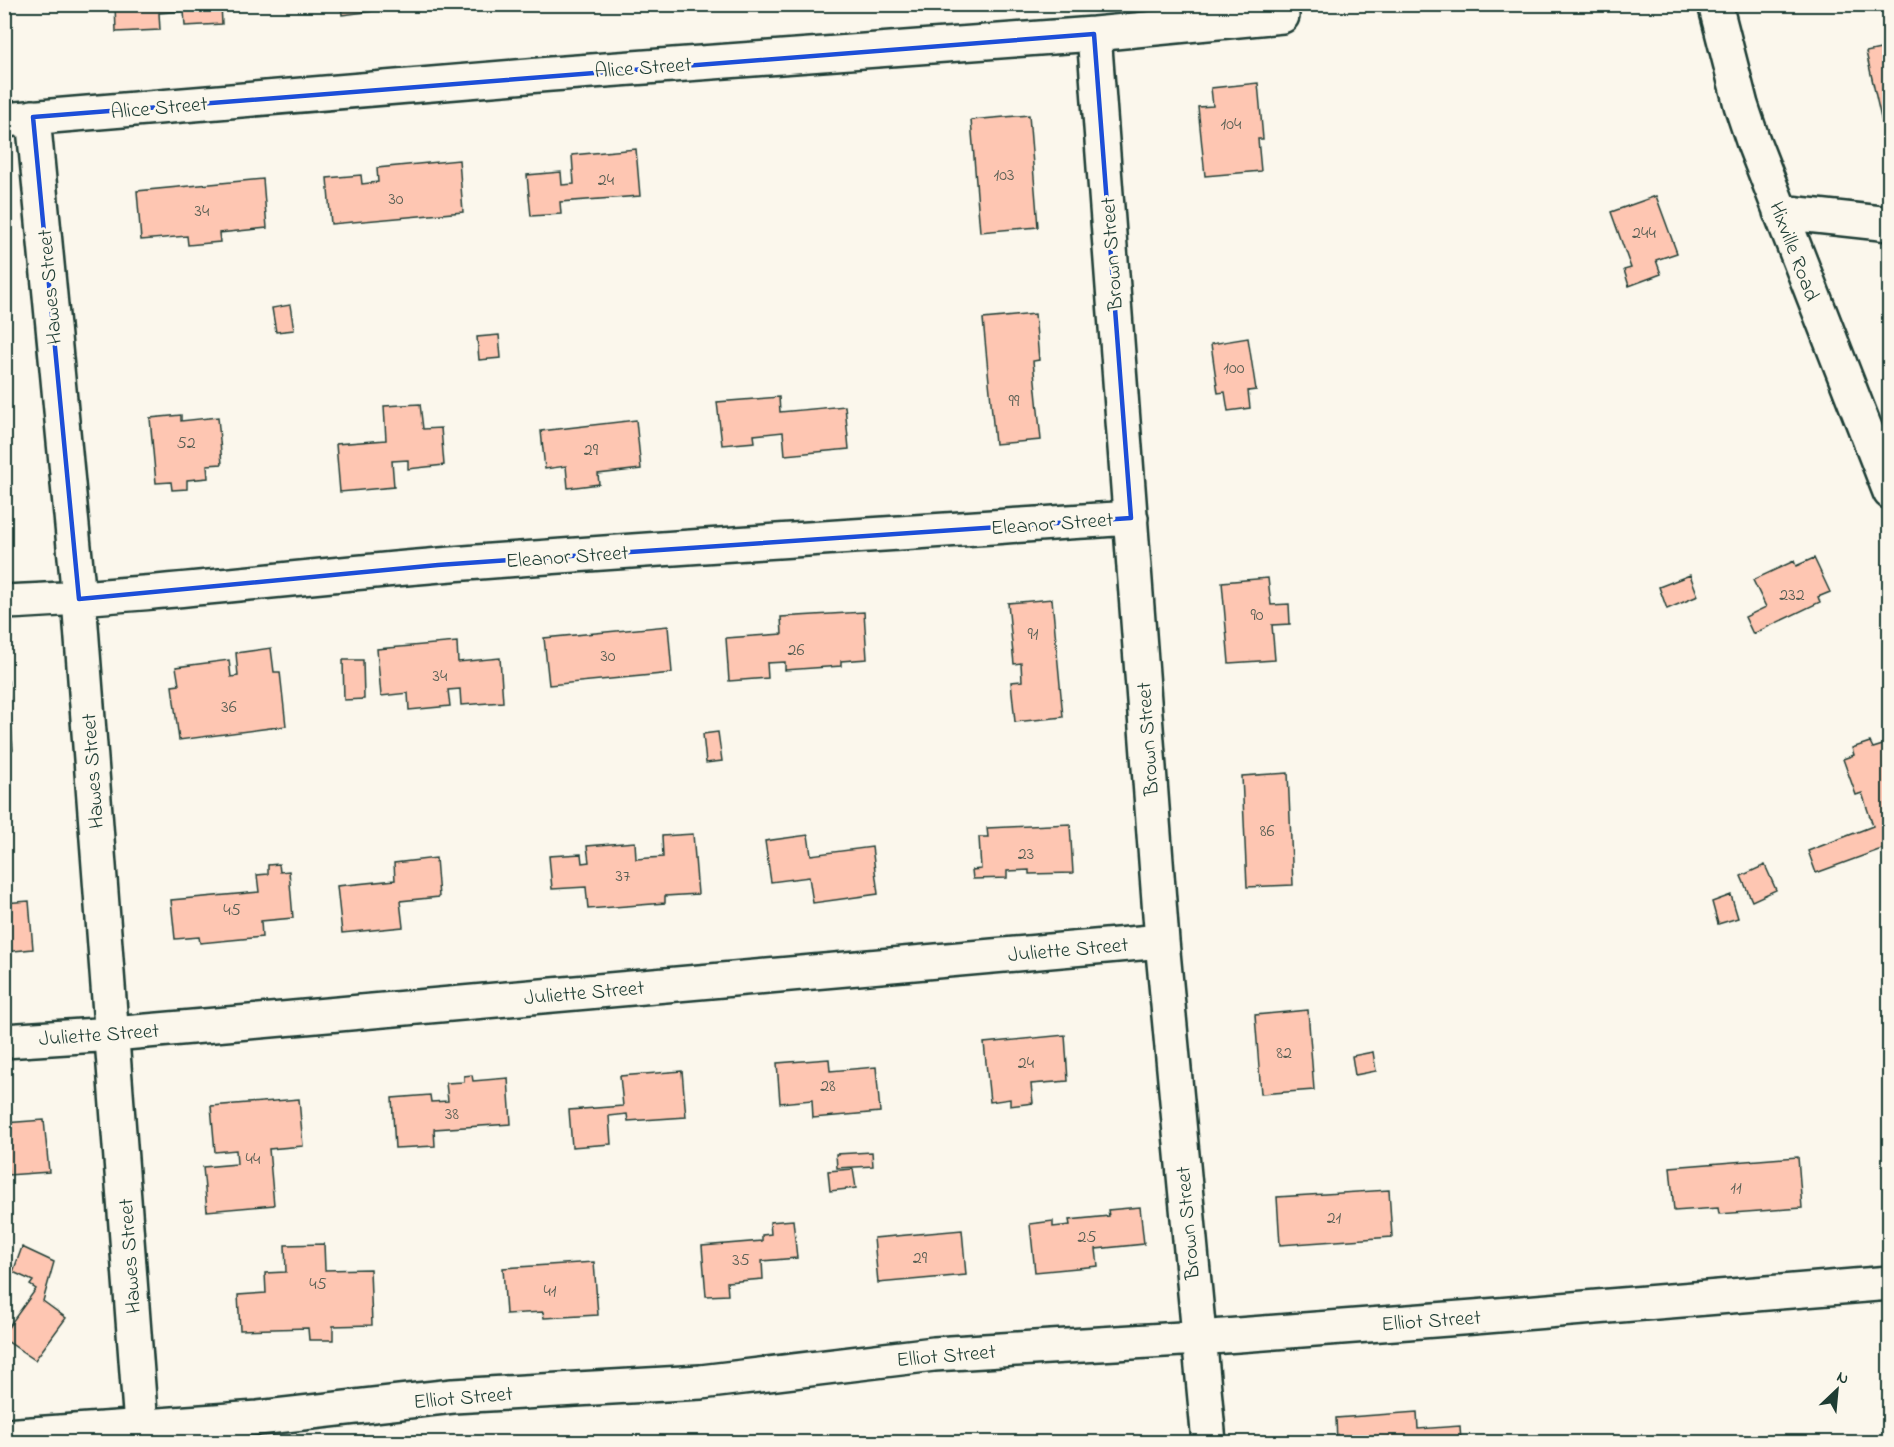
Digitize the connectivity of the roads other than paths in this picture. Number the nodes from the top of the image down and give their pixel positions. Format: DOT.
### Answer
graph roads {
  1 [pos="1715,4"];
  2 [pos="1282,16"];
  3 [pos="1094,34"];
  4 [pos="19,119"];
  5 [pos="1780,212"];
  6 [pos="1890,224"];
  7 [pos="1890,492"];
  8 [pos="1131,518"];
  9 [pos="79,599"];
  10 [pos="4,602"];
  11 [pos="1162,941"];
  12 [pos="113,1034"];
  13 [pos="4,1041"];
  14 [pos="1890,1283"];
  15 [pos="1198,1338"];
  16 [pos="141,1426"];
  17 [pos="4,1436"];
  18 [pos="1209,1443"];
  1 -- 5 [label="street, Hixville Road"];
  2 -- 3 [label="street, Alice Street"];
  3 -- 4 [label="street, Alice Street"];
  3 -- 8 [label="street, Brown Street"];
  4 -- 9 [label="street, Hawes Street"];
  5 -- 6 [label="street"];
  5 -- 7 [label="street, Hixville Road"];
  8 -- 9 [label="street, Eleanor Street"];
  8 -- 11 [label="street, Brown Street"];
  9 -- 10 [label="street, Eleanor Street"];
  9 -- 12 [label="street, Hawes Street"];
  11 -- 12 [label="street, Juliette Street"];
  11 -- 15 [label="street, Brown Street"];
  12 -- 13 [label="street, Juliette Street"];
  12 -- 16 [label="street, Hawes Street"];
  14 -- 15 [label="street, Elliot Street"];
  15 -- 16 [label="street, Elliot Street"];
  15 -- 18 [label="street, Brown Street"];
  16 -- 17 [label="street, Elliot Street"];
}
